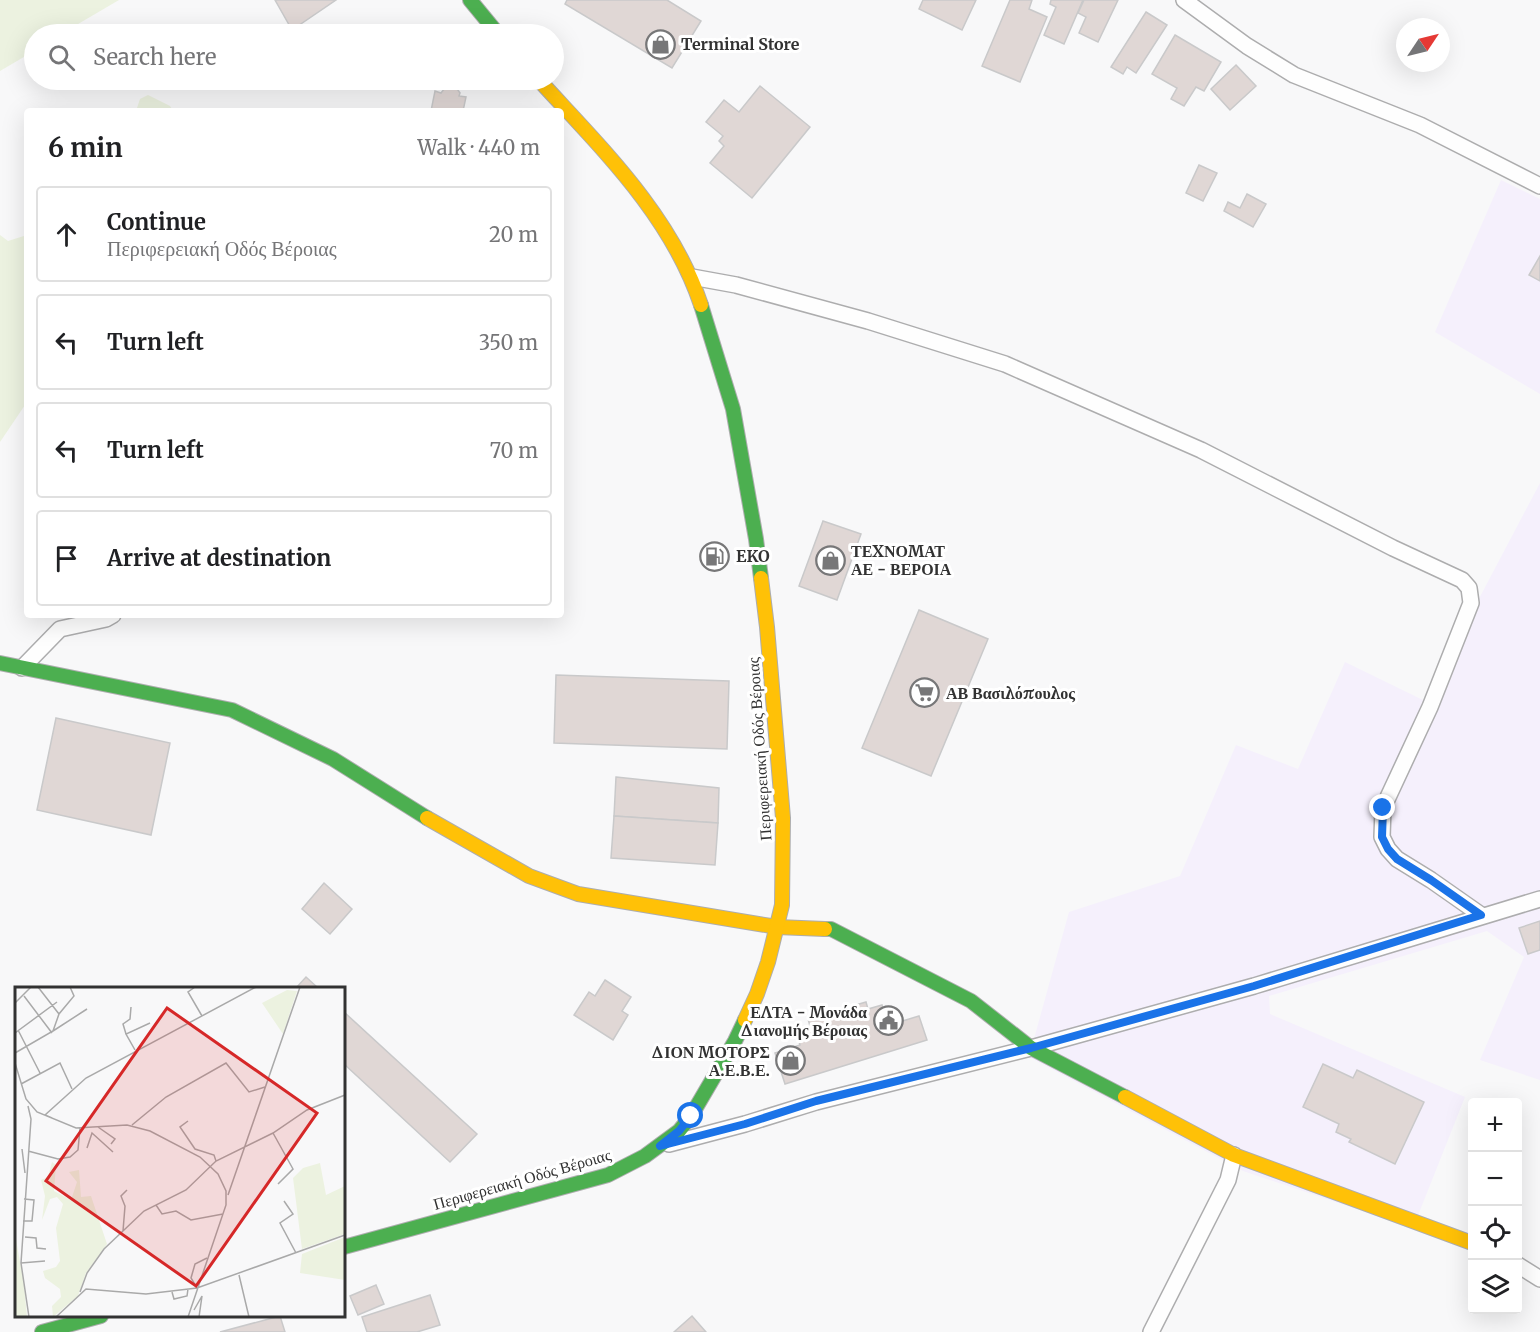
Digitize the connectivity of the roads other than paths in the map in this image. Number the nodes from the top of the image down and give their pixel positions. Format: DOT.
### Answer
graph roads {
  1 [pos="470,0"];
  2 [pos="1184,0"];
  3 [pos="490,24"];
  4 [pos="548,90"];
  5 [pos="1540,186"];
  6 [pos="692,277"];
  7 [pos="109,618"];
  8 [pos="0,663"];
  9 [pos="22,668"];
  10 [pos="1540,899"];
  11 [pos="1481,915"];
  12 [pos="777,927"];
  13 [pos="1031,1048"];
  14 [pos="660,1146"];
  15 [pos="1234,1155"];
  16 [pos="1468,1241"];
  17 [pos="345,1247"];
  18 [pos="1522,1268"];
  19 [pos="1540,1279"];
  20 [pos="97,1317"];
  21 [pos="42,1332"];
  22 [pos="1151,1332"];
  1 -- 3 [label="main road"];
  2 -- 5 [label="street"];
  4 -- 6 [label="main road, Περιφερειακή Οδός Βέροιας"];
  6 -- 11 [label="street"];
  6 -- 12 [label="main road, Περιφερειακή Οδός Βέροιας"];
  7 -- 9 [label="street"];
  8 -- 9 [label="main road"];
  9 -- 12 [label="main road"];
  10 -- 11 [label="street"];
  11 -- 13 [label="street"];
  12 -- 13 [label="main road"];
  12 -- 14 [label="main road, Περιφερειακή Οδός Βέροιας"];
  13 -- 14 [label="street"];
  13 -- 15 [label="main road"];
  14 -- 17 [label="main road, Περιφερειακή Οδός Βέροιας"];
  15 -- 16 [label="main road"];
  15 -- 22 [label="street"];
  18 -- 19 [label="street"];
  20 -- 21 [label="main road"];
}
